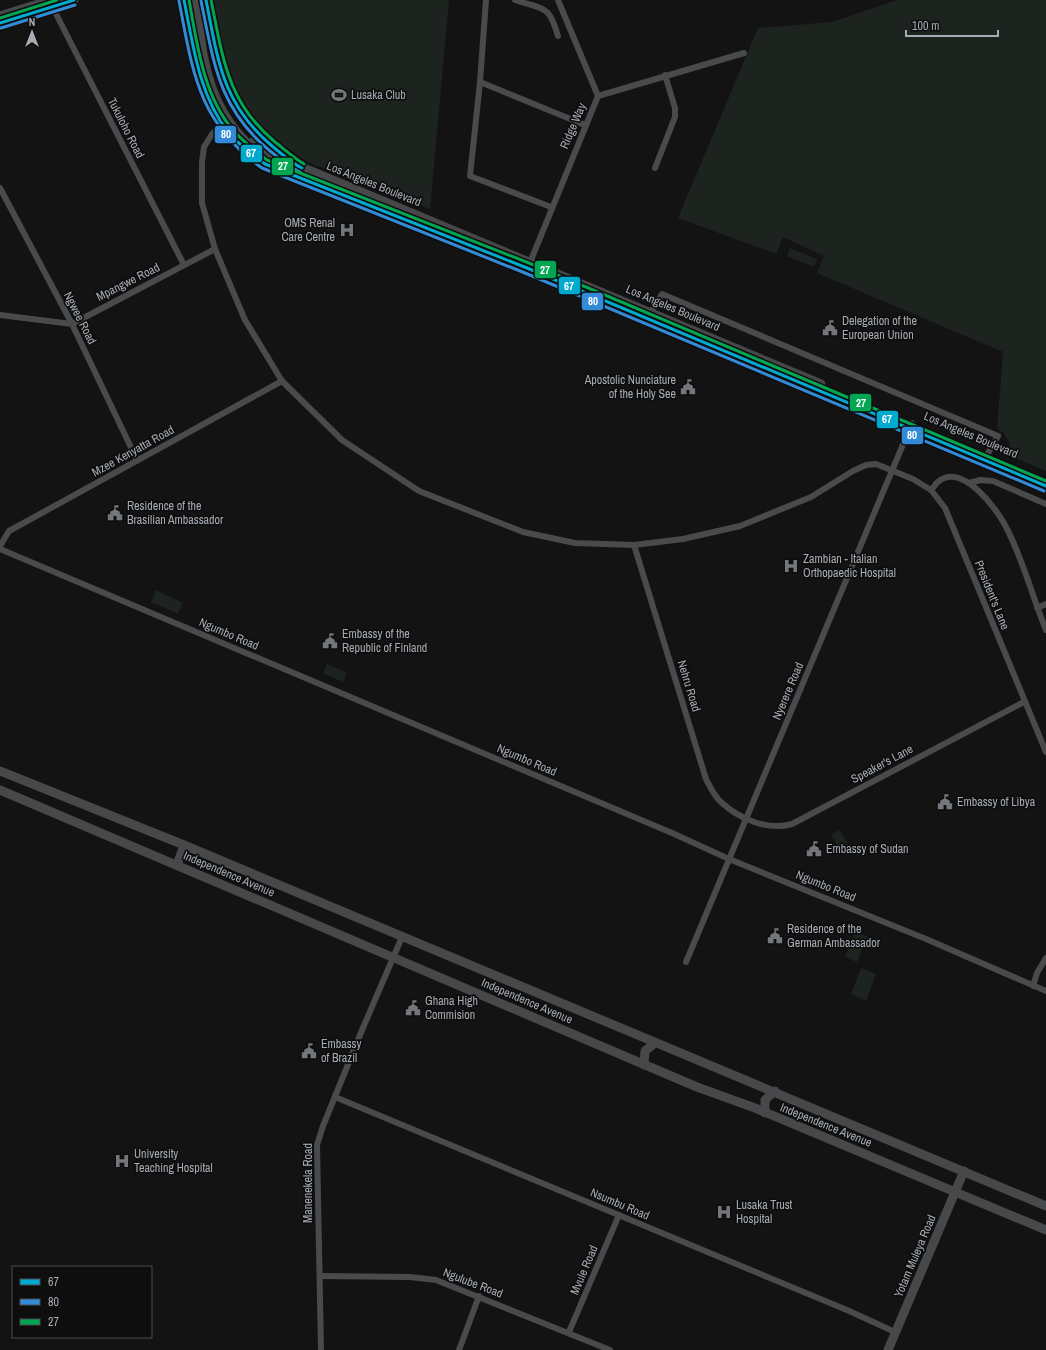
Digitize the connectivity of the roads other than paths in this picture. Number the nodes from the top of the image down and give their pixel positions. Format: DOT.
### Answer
graph roads {
  1 [pos="74,0"];
  2 [pos="184,0"];
  3 [pos="194,0"];
  4 [pos="200,0"];
  5 [pos="206,0"];
  6 [pos="486,0"];
  7 [pos="515,0"];
  8 [pos="558,0"];
  9 [pos="51,3"];
  10 [pos="0,16"];
  11 [pos="0,24"];
  12 [pos="558,36"];
  13 [pos="744,53"];
  14 [pos="665,75"];
  15 [pos="480,82"];
  16 [pos="598,96"];
  17 [pos="222,124"];
  18 [pos="585,125"];
  19 [pos="290,161"];
  20 [pos="655,168"];
  21 [pos="282,170"];
  22 [pos="0,188"];
  23 [pos="551,207"];
  24 [pos="215,249"];
  25 [pos="184,265"];
  26 [pos="529,265"];
  27 [pos="651,312"];
  28 [pos="0,315"];
  29 [pos="72,324"];
  30 [pos="282,381"];
  31 [pos="911,425"];
  32 [pos="986,457"];
  33 [pos="137,460"];
  34 [pos="892,470"];
  35 [pos="1046,479"];
  36 [pos="969,483"];
  37 [pos="1046,486"];
  38 [pos="931,490"];
  39 [pos="1046,504"];
  40 [pos="634,545"];
  41 [pos="0,548"];
  42 [pos="1046,604"];
  43 [pos="1037,608"];
  44 [pos="1046,630"];
  45 [pos="1024,702"];
  46 [pos="1046,752"];
  47 [pos="0,771"];
  48 [pos="0,790"];
  49 [pos="746,818"];
  50 [pos="184,845"];
  51 [pos="729,859"];
  52 [pos="177,865"];
  53 [pos="402,937"];
  54 [pos="393,956"];
  55 [pos="1046,958"];
  56 [pos="686,962"];
  57 [pos="1033,986"];
  58 [pos="1046,991"];
  59 [pos="645,1039"];
  60 [pos="655,1043"];
  61 [pos="634,1060"];
  62 [pos="644,1064"];
  63 [pos="765,1087"];
  64 [pos="775,1091"];
  65 [pos="335,1097"];
  66 [pos="755,1108"];
  67 [pos="765,1113"];
  68 [pos="964,1171"];
  69 [pos="955,1191"];
  70 [pos="1046,1206"];
  71 [pos="619,1215"];
  72 [pos="1046,1230"];
  73 [pos="320,1276"];
  74 [pos="479,1296"];
  75 [pos="570,1332"];
  76 [pos="895,1332"];
  77 [pos="321,1350"];
  78 [pos="459,1350"];
  79 [pos="610,1350"];
  80 [pos="888,1350"];
  1 -- 9 [label="main road"];
  2 -- 17 [label="main road, Los Angeles Boulevard"];
  3 -- 21 [label="main road, Los Angeles Boulevard"];
  4 -- 19 [label="main road, Los Angeles Boulevard"];
  5 -- 19 [label="main road, Los Angeles Boulevard"];
  6 -- 15 [label="street"];
  7 -- 12 [label="street"];
  8 -- 16 [label="street, Ridge Way"];
  9 -- 10 [label="main road"];
  9 -- 11 [label="main road"];
  9 -- 25 [label="street, Tukuloho Road"];
  13 -- 14 [label="street"];
  14 -- 16 [label="street"];
  14 -- 20 [label="street"];
  15 -- 18 [label="street"];
  15 -- 23 [label="street"];
  16 -- 18 [label="street, Ridge Way"];
  17 -- 21 [label="main road, Los Angeles Boulevard"];
  17 -- 24 [label="street, President's Lane"];
  18 -- 23 [label="street, Ridge Way"];
  19 -- 26 [label="main road, Los Angeles Boulevard"];
  21 -- 26 [label="main road, Los Angeles Boulevard"];
  22 -- 29 [label="street, Ngwee Road"];
  23 -- 26 [label="street, Ridge Way"];
  24 -- 25 [label="street, Mpangwe Road"];
  24 -- 30 [label="street, President's Lane"];
  25 -- 29 [label="street, Mpangwe Road"];
  26 -- 27 [label="main road, Los Angeles Boulevard"];
  26 -- 31 [label="main road, Los Angeles Boulevard"];
  27 -- 31 [label="main road, Los Angeles Boulevard"];
  27 -- 32 [label="street"];
  28 -- 29 [label="street"];
  29 -- 33 [label="street, Ngwee Road"];
  30 -- 33 [label="street, Mzee Kenyatta Road"];
  30 -- 40 [label="street, President's Lane"];
  31 -- 32 [label="main road, Los Angeles Boulevard"];
  31 -- 34 [label="street, Nyerere Road"];
  32 -- 35 [label="main road, Los Angeles Boulevard"];
  32 -- 37 [label="main road, Los Angeles Boulevard"];
  33 -- 41 [label="street, Mzee Kenyatta Road"];
  34 -- 38 [label="street, President's Lane"];
  34 -- 40 [label="street, President's Lane"];
  34 -- 49 [label="street, Nyerere Road"];
  36 -- 38 [label="street"];
  36 -- 39 [label="street"];
  36 -- 43 [label="street"];
  38 -- 45 [label="street, President's Lane"];
  40 -- 49 [label="street, Nehru Road"];
  41 -- 51 [label="street, Ngumbo Road"];
  42 -- 43 [label="street"];
  43 -- 44 [label="street"];
  45 -- 46 [label="street, President's Lane"];
  45 -- 49 [label="street, Speaker's Lane"];
  47 -- 50 [label="main road, Independence Avenue"];
  48 -- 52 [label="main road, Independence Avenue"];
  49 -- 51 [label="street, Nyerere Road"];
  50 -- 52 [label="main road"];
  50 -- 53 [label="main road, Independence Avenue"];
  51 -- 56 [label="street, Nyerere Road"];
  51 -- 57 [label="street, Ngumbo Road"];
  52 -- 54 [label="main road, Independence Avenue"];
  53 -- 54 [label="street, Manenekela Road"];
  53 -- 59 [label="main road, Independence Avenue"];
  54 -- 61 [label="main road, Independence Avenue"];
  54 -- 65 [label="street, Manenekela Road"];
  55 -- 57 [label="street"];
  57 -- 58 [label="street, Ngumbo Road"];
  59 -- 60 [label="main road, Independence Avenue"];
  59 -- 61 [label="main road"];
  60 -- 62 [label="main road"];
  60 -- 63 [label="main road, Independence Avenue"];
  61 -- 62 [label="main road, Independence Avenue"];
  62 -- 66 [label="main road, Independence Avenue"];
  63 -- 64 [label="main road, Independence Avenue"];
  63 -- 66 [label="main road"];
  64 -- 67 [label="main road"];
  64 -- 68 [label="main road, Independence Avenue"];
  65 -- 71 [label="street, Nsumbu Road"];
  65 -- 73 [label="street, Manenekela Road"];
  66 -- 67 [label="main road, Independence Avenue"];
  67 -- 69 [label="main road, Independence Avenue"];
  68 -- 69 [label="main road, Yotam Muleya Road"];
  68 -- 70 [label="main road, Independence Avenue"];
  69 -- 72 [label="main road, Independence Avenue"];
  69 -- 76 [label="main road, Yotam Muleya Road"];
  71 -- 75 [label="street, Mvule Road"];
  71 -- 76 [label="street, Nsumbu Road"];
  73 -- 74 [label="street, Ngulube Road"];
  73 -- 77 [label="street, Manenekela Road"];
  74 -- 75 [label="street, Ngulube Road"];
  74 -- 78 [label="street"];
  75 -- 79 [label="street, Ngulube Road"];
  76 -- 80 [label="main road, Yotam Muleya Road"];
}
